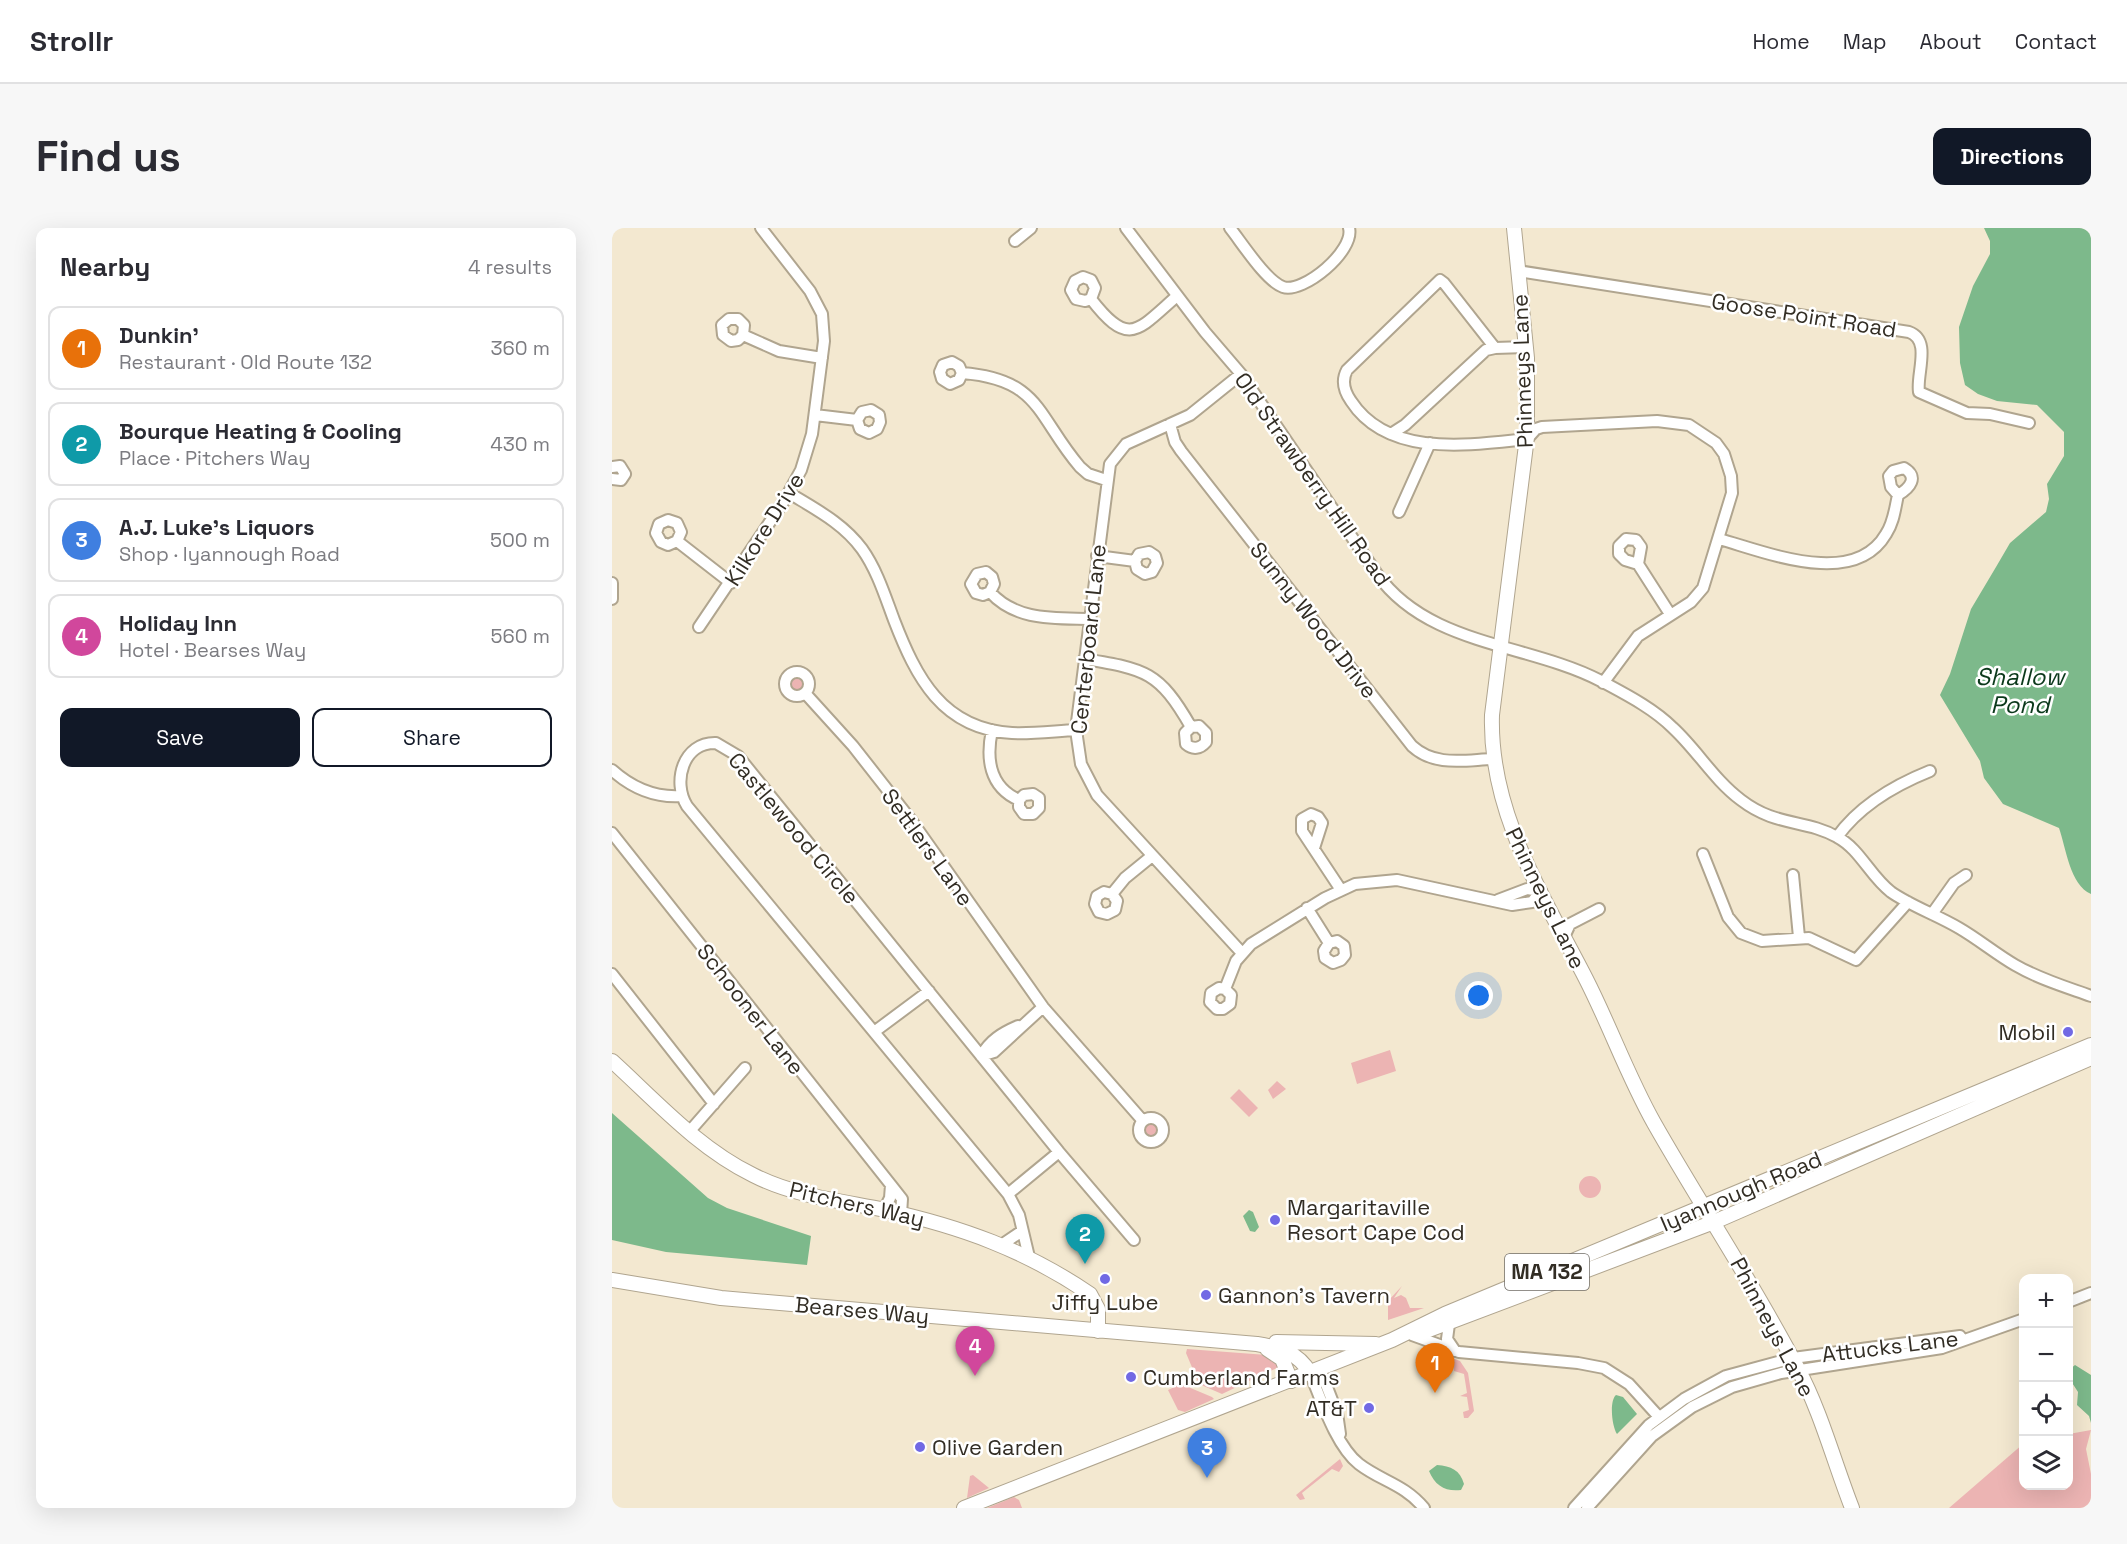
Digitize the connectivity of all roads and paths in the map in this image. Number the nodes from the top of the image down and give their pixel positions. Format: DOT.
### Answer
graph roads {
  1 [pos="761,228"];
  2 [pos="1031,228"];
  3 [pos="1126,228"];
  4 [pos="1230,228"];
  5 [pos="1349,228"];
  6 [pos="1514,228"];
  7 [pos="1017,235"];
  8 [pos="1518,271"];
  9 [pos="1177,296"];
  10 [pos="1091,299"];
  11 [pos="744,334"];
  12 [pos="1526,347"];
  13 [pos="1495,348"];
  14 [pos="822,358"];
  15 [pos="962,373"];
  16 [pos="1241,374"];
  17 [pos="815,415"];
  18 [pos="857,420"];
  19 [pos="2029,423"];
  20 [pos="1170,424"];
  21 [pos="1391,434"];
  22 [pos="1527,439"];
  23 [pos="1430,443"];
  24 [pos="612,466"];
  25 [pos="612,479"];
  26 [pos="1106,480"];
  27 [pos="789,494"];
  28 [pos="1898,495"];
  29 [pos="1399,512"];
  30 [pos="1719,540"];
  31 [pos="677,541"];
  32 [pos="1096,556"];
  33 [pos="1135,561"];
  34 [pos="1638,564"];
  35 [pos="612,583"];
  36 [pos="731,583"];
  37 [pos="990,592"];
  38 [pos="612,599"];
  39 [pos="1670,614"];
  40 [pos="1089,619"];
  41 [pos="699,627"];
  42 [pos="1501,647"];
  43 [pos="1084,659"];
  44 [pos="1603,682"];
  45 [pos="805,693"];
  46 [pos="1191,727"];
  47 [pos="992,730"];
  48 [pos="1076,730"];
  49 [pos="1493,759"];
  50 [pos="612,770"];
  51 [pos="1930,771"];
  52 [pos="682,796"];
  53 [pos="1019,800"];
  54 [pos="612,833"];
  55 [pos="1837,837"];
  56 [pos="1314,848"];
  57 [pos="1703,854"];
  58 [pos="1152,856"];
  59 [pos="1792,875"];
  60 [pos="1966,875"];
  61 [pos="1341,890"];
  62 [pos="1541,891"];
  63 [pos="1113,894"];
  64 [pos="1908,902"];
  65 [pos="1307,908"];
  66 [pos="1599,909"];
  67 [pos="1932,914"];
  68 [pos="1564,937"];
  69 [pos="1799,937"];
  70 [pos="1329,943"];
  71 [pos="1242,953"];
  72 [pos="612,974"];
  73 [pos="1225,989"];
  74 [pos="928,991"];
  75 [pos="2091,996"];
  76 [pos="1042,1007"];
  77 [pos="874,1032"];
  78 [pos="2091,1045"];
  79 [pos="981,1056"];
  80 [pos="2091,1059"];
  81 [pos="612,1060"];
  82 [pos="745,1068"];
  83 [pos="714,1104"];
  84 [pos="1143,1121"];
  85 [pos="689,1132"];
  86 [pos="1059,1152"];
  87 [pos="891,1185"];
  88 [pos="1008,1194"];
  89 [pos="1704,1206"];
  90 [pos="884,1210"];
  91 [pos="901,1214"];
  92 [pos="1714,1222"];
  93 [pos="1022,1231"];
  94 [pos="1134,1240"];
  95 [pos="1003,1244"];
  96 [pos="1029,1257"];
  97 [pos="612,1280"];
  98 [pos="2091,1293"];
  99 [pos="2073,1300"];
  100 [pos="2019,1321"];
  101 [pos="1449,1324"];
  102 [pos="1098,1331"];
  103 [pos="1412,1335"];
  104 [pos="1388,1342"];
  105 [pos="1257,1344"];
  106 [pos="1306,1344"];
  107 [pos="1455,1351"];
  108 [pos="1796,1364"];
  109 [pos="1315,1371"];
  110 [pos="1291,1381"];
  111 [pos="1659,1417"];
  112 [pos="964,1508"];
  113 [pos="1424,1508"];
  114 [pos="1574,1508"];
  115 [pos="1587,1508"];
  116 [pos="1851,1508"];
  1 -- 14 [label="street, Kilkore Drive"];
  2 -- 7 [label="street"];
  3 -- 9 [label="street, Old Strawberry Hill Road"];
  4 -- 5 [label="street"];
  6 -- 8 [label="main road, Phinneys Lane"];
  8 -- 12 [label="main road, Phinneys Lane"];
  8 -- 19 [label="street, Goose Point Road"];
  9 -- 10 [label="street"];
  9 -- 16 [label="street, Old Strawberry Hill Road"];
  11 -- 14 [label="street"];
  12 -- 13 [label="street"];
  12 -- 22 [label="main road, Phinneys Lane"];
  13 -- 21 [label="street"];
  13 -- 21 [label="street"];
  14 -- 17 [label="street, Kilkore Drive"];
  15 -- 26 [label="street"];
  16 -- 20 [label="street, Centerboard Lane"];
  16 -- 42 [label="street, Old Strawberry Hill Road"];
  17 -- 18 [label="street"];
  17 -- 27 [label="street, Kilkore Drive"];
  20 -- 26 [label="street, Centerboard Lane"];
  20 -- 49 [label="street, Sunny Wood Drive"];
  21 -- 23 [label="street"];
  22 -- 23 [label="street"];
  22 -- 30 [label="street"];
  22 -- 42 [label="main road, Phinneys Lane"];
  23 -- 29 [label="street"];
  24 -- 25 [label="street"];
  26 -- 32 [label="street, Centerboard Lane"];
  27 -- 36 [label="street, Kilkore Drive"];
  27 -- 47 [label="street"];
  28 -- 30 [label="street"];
  30 -- 39 [label="street"];
  31 -- 36 [label="street"];
  32 -- 33 [label="street"];
  32 -- 40 [label="street, Centerboard Lane"];
  34 -- 39 [label="street"];
  35 -- 38 [label="street"];
  36 -- 41 [label="street, Kilkore Drive"];
  37 -- 40 [label="street"];
  39 -- 44 [label="street"];
  40 -- 43 [label="street, Centerboard Lane"];
  42 -- 44 [label="street, Old Strawberry Hill Road"];
  42 -- 49 [label="main road, Phinneys Lane"];
  43 -- 46 [label="street"];
  43 -- 48 [label="street, Centerboard Lane"];
  44 -- 55 [label="street, Old Strawberry Hill Road"];
  45 -- 76 [label="street, Settlers Lane"];
  47 -- 48 [label="street"];
  47 -- 53 [label="street"];
  48 -- 58 [label="street, Centerboard Lane"];
  49 -- 62 [label="main road, Phinneys Lane"];
  50 -- 52 [label="street"];
  51 -- 55 [label="street"];
  52 -- 74 [label="street, Castlewood Circle"];
  52 -- 77 [label="street"];
  54 -- 87 [label="street, Schooner Lane"];
  55 -- 64 [label="street, Old Strawberry Hill Road"];
  56 -- 61 [label="street"];
  57 -- 69 [label="street"];
  58 -- 63 [label="street"];
  58 -- 71 [label="street, Centerboard Lane"];
  59 -- 69 [label="street"];
  60 -- 67 [label="street"];
  61 -- 62 [label="street"];
  61 -- 65 [label="street"];
  62 -- 68 [label="main road, Phinneys Lane"];
  64 -- 67 [label="street, Old Strawberry Hill Road"];
  64 -- 69 [label="street"];
  65 -- 70 [label="street"];
  65 -- 71 [label="street"];
  66 -- 68 [label="street"];
  67 -- 75 [label="street, Old Strawberry Hill Road"];
  68 -- 89 [label="main road, Phinneys Lane"];
  71 -- 73 [label="street"];
  72 -- 83 [label="street"];
  74 -- 77 [label="street"];
  74 -- 79 [label="street, Castlewood Circle"];
  76 -- 79 [label="street"];
  76 -- 84 [label="street, Settlers Lane"];
  77 -- 88 [label="street"];
  78 -- 89 [label="main road, Iyannough Road / MA 132"];
  79 -- 86 [label="street, Castlewood Circle"];
  80 -- 92 [label="main road, Iyannough Road / MA 132"];
  81 -- 85 [label="main road, Pitchers Way"];
  82 -- 83 [label="street"];
  83 -- 85 [label="street"];
  85 -- 90 [label="main road, Pitchers Way"];
  86 -- 88 [label="street"];
  86 -- 94 [label="street, Castlewood Circle"];
  87 -- 90 [label="street"];
  87 -- 91 [label="street, Schooner Lane"];
  88 -- 93 [label="street"];
  89 -- 92 [label="main road, Phinneys Lane"];
  89 -- 104 [label="main road, Iyannough Road / MA 132"];
  90 -- 91 [label="main road, Pitchers Way"];
  91 -- 95 [label="main road, Pitchers Way"];
  92 -- 101 [label="main road, Iyannough Road / MA 132"];
  92 -- 108 [label="main road, Phinneys Lane"];
  93 -- 95 [label="street"];
  93 -- 96 [label="street"];
  95 -- 96 [label="main road, Pitchers Way"];
  96 -- 102 [label="main road, Pitchers Way"];
  97 -- 102 [label="main road, Bearses Way"];
  98 -- 99 [label="street"];
  100 -- 108 [label="street, Attucks Lane"];
  101 -- 103 [label="main road, Iyannough Road / MA 132"];
  101 -- 107 [label="street"];
  102 -- 105 [label="main road, Bearses Way"];
  103 -- 104 [label="main road, Iyannough Road / MA 132"];
  103 -- 107 [label="street"];
  104 -- 106 [label="main road"];
  104 -- 109 [label="main road, Iyannough Road / MA 132"];
  105 -- 106 [label="main road, Bearses Way"];
  105 -- 109 [label="main road, Bearses Way"];
  105 -- 110 [label="main road"];
  106 -- 109 [label="main road, Bearses Way"];
  107 -- 111 [label="street"];
  108 -- 111 [label="street, Attucks Lane"];
  108 -- 115 [label="street, Attucks Lane"];
  108 -- 116 [label="main road, Phinneys Lane"];
  109 -- 110 [label="main road, Iyannough Road / MA 132"];
  109 -- 113 [label="street, Bearses Way"];
  110 -- 112 [label="main road, Iyannough Road / MA 132"];
  111 -- 114 [label="street, Attucks Lane"];
}
